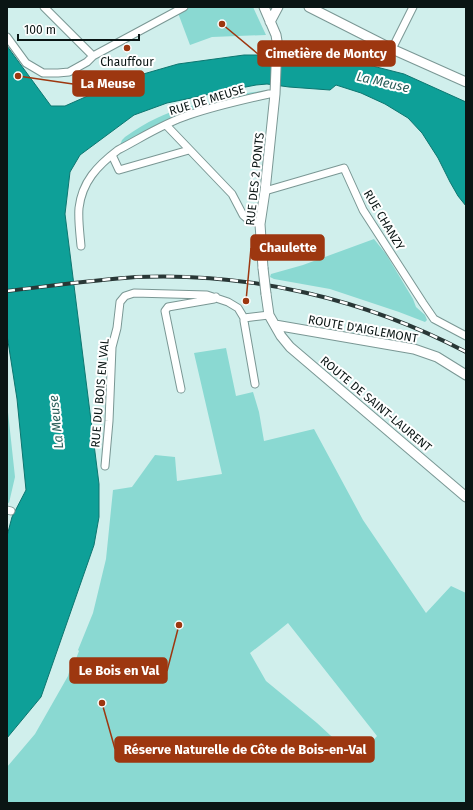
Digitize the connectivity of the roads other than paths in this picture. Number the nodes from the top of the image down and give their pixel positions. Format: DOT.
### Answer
graph roads {
  1 [pos="44,7"];
  2 [pos="184,7"];
  3 [pos="264,7"];
  4 [pos="278,7"];
  5 [pos="309,7"];
  6 [pos="413,7"];
  7 [pos="270,22"];
  8 [pos="7,37"];
  9 [pos="392,49"];
  10 [pos="93,56"];
  11 [pos="466,82"];
  12 [pos="275,92"];
  13 [pos="166,125"];
  14 [pos="189,150"];
  15 [pos="112,155"];
  16 [pos="265,191"];
  17 [pos="260,224"];
  18 [pos="81,246"];
  19 [pos="216,297"];
  20 [pos="269,315"];
  21 [pos="244,318"];
  22 [pos="275,326"];
  23 [pos="466,336"];
  24 [pos="466,375"];
  25 [pos="255,384"];
  26 [pos="181,389"];
  27 [pos="105,466"];
  28 [pos="466,497"];
  1 -- 10 [label="street"];
  2 -- 10 [label="street"];
  3 -- 7 [label="street, RUE DES 2 PONTS"];
  4 -- 7 [label="street"];
  5 -- 9 [label="street"];
  6 -- 9 [label="street"];
  7 -- 12 [label="street, RUE DES 2 PONTS"];
  8 -- 10 [label="street"];
  9 -- 11 [label="street"];
  12 -- 13 [label="street, RUE DE MEUSE"];
  12 -- 16 [label="street, RUE DES 2 PONTS"];
  13 -- 14 [label="street"];
  13 -- 15 [label="street, RUE DE MEUSE"];
  14 -- 15 [label="street"];
  14 -- 17 [label="street"];
  15 -- 18 [label="street, RUE DE MEUSE"];
  16 -- 17 [label="street, RUE DES 2 PONTS"];
  16 -- 23 [label="street, RUE CHANZY"];
  17 -- 20 [label="street, RUE DES 2 PONTS, bridge"];
  19 -- 21 [label="street, RUE DU BOIS EN VAL"];
  19 -- 26 [label="street"];
  19 -- 27 [label="street, RUE DU BOIS EN VAL"];
  20 -- 21 [label="street"];
  20 -- 22 [label="street, ROUTE DE SAINT-LAURENT"];
  21 -- 25 [label="street"];
  22 -- 24 [label="street, ROUTE D'AIGLEMONT"];
  22 -- 28 [label="street, ROUTE DE SAINT-LAURENT"];
}
